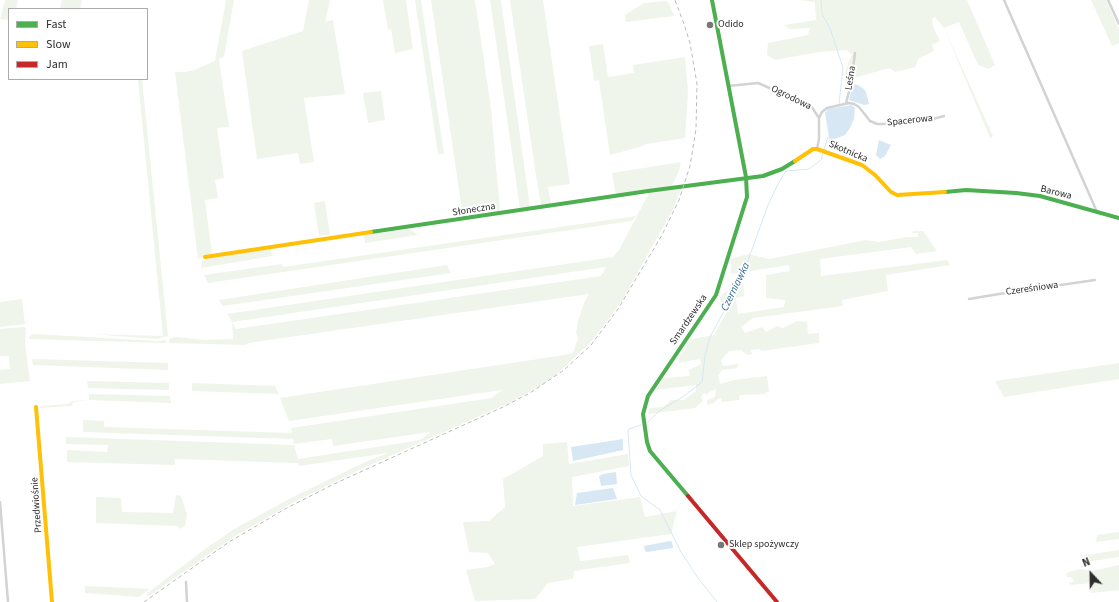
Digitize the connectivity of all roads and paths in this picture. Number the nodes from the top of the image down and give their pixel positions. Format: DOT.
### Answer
graph roads {
  1 [pos="712,0"];
  2 [pos="1004,0"];
  3 [pos="1108,0"];
  4 [pos="1119,24"];
  5 [pos="855,53"];
  6 [pos="728,86"];
  7 [pos="846,103"];
  8 [pos="944,116"];
  9 [pos="819,118"];
  10 [pos="817,149"];
  11 [pos="746,177"];
  12 [pos="988,191"];
  13 [pos="1097,212"];
  14 [pos="1119,218"];
  15 [pos="205,258"];
  16 [pos="1095,280"];
  17 [pos="969,299"];
  18 [pos="36,407"];
  19 [pos="0,502"];
  20 [pos="186,582"];
  21 [pos="8,602"];
  22 [pos="52,602"];
  23 [pos="187,602"];
  24 [pos="777,602"];
  1 -- 6 [label="street, Smardzewska"];
  2 -- 13 [label="street"];
  3 -- 4 [label="street"];
  5 -- 7 [label="street, Leśna"];
  6 -- 9 [label="street, Ogrodowa"];
  6 -- 11 [label="street, Smardzewska"];
  7 -- 8 [label="street, Spacerowa"];
  7 -- 9 [label="street"];
  9 -- 10 [label="street, Ogrodowa"];
  10 -- 11 [label="street, Skotnicka"];
  10 -- 12 [label="street, Skotnicka"];
  11 -- 15 [label="street, Słoneczna"];
  11 -- 24 [label="street, Smardzewska"];
  12 -- 13 [label="street, Barowa"];
  13 -- 14 [label="street, Barowa"];
  16 -- 17 [label="street, Czereśniowa"];
  18 -- 22 [label="street, Przedwiośnie"];
  19 -- 21 [label="street"];
  20 -- 23 [label="street"];
}
